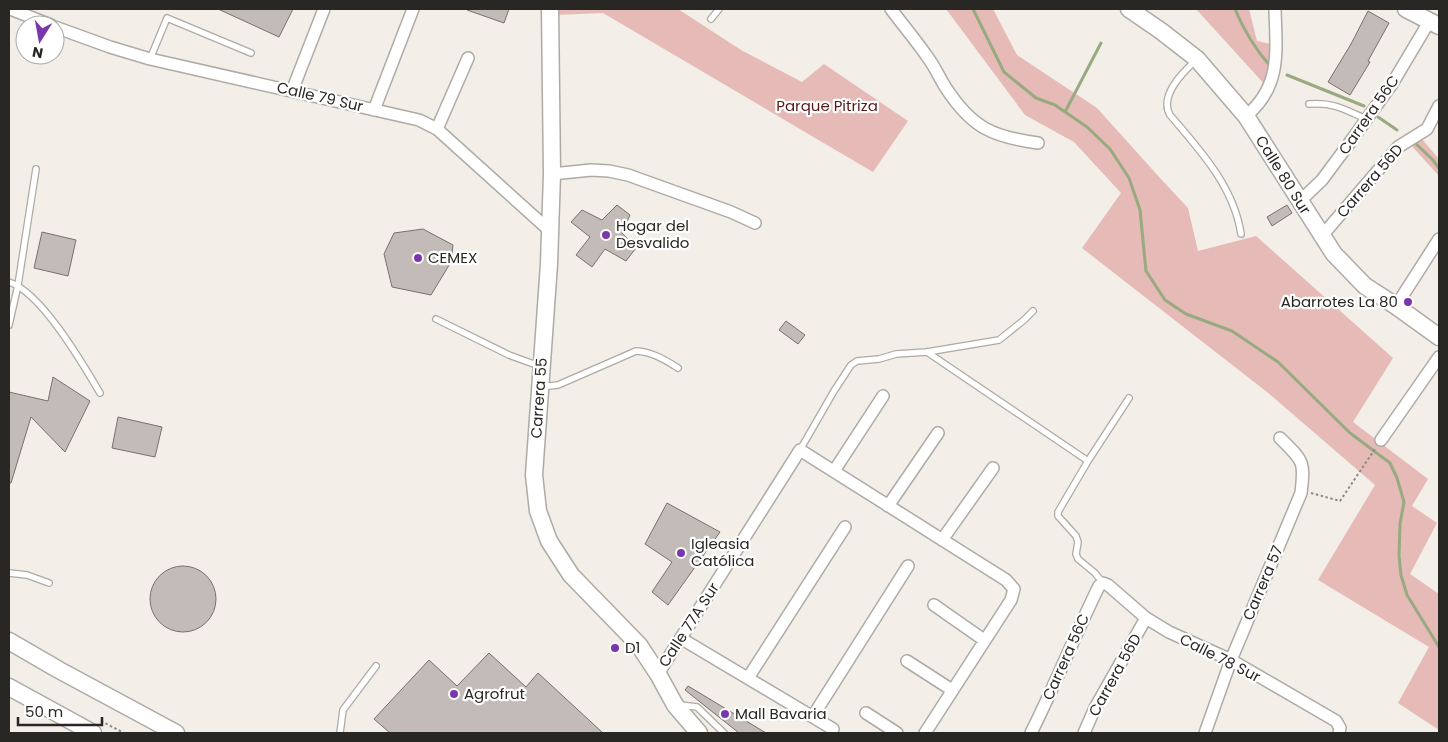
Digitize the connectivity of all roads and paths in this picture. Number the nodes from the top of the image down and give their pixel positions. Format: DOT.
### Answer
graph roads {
  1 [pos="10,9"];
  2 [pos="324,9"];
  3 [pos="413,9"];
  4 [pos="550,9"];
  5 [pos="719,9"];
  6 [pos="891,9"];
  7 [pos="1129,9"];
  8 [pos="1275,9"];
  9 [pos="1406,9"];
  10 [pos="28,12"];
  11 [pos="710,18"];
  12 [pos="1434,24"];
  13 [pos="65,31"];
  14 [pos="251,53"];
  15 [pos="468,58"];
  16 [pos="150,59"];
  17 [pos="1196,59"];
  18 [pos="292,91"];
  19 [pos="1309,104"];
  20 [pos="1439,106"];
  21 [pos="374,110"];
  22 [pos="1246,116"];
  23 [pos="1366,119"];
  24 [pos="437,129"];
  25 [pos="1038,143"];
  26 [pos="36,169"];
  27 [pos="552,174"];
  28 [pos="1300,201"];
  29 [pos="755,222"];
  30 [pos="550,231"];
  31 [pos="1241,234"];
  32 [pos="1322,237"];
  33 [pos="1439,239"];
  34 [pos="9,282"];
  35 [pos="18,285"];
  36 [pos="1396,306"];
  37 [pos="1033,310"];
  38 [pos="436,319"];
  39 [pos="9,325"];
  40 [pos="1439,337"];
  41 [pos="927,352"];
  42 [pos="1439,358"];
  43 [pos="541,366"];
  44 [pos="678,368"];
  45 [pos="539,387"];
  46 [pos="100,393"];
  47 [pos="884,396"];
  48 [pos="1129,398"];
  49 [pos="938,433"];
  50 [pos="1280,438"];
  51 [pos="1381,440"];
  52 [pos="800,450"];
  53 [pos="1370,457"];
  54 [pos="1088,461"];
  55 [pos="993,468"];
  56 [pos="834,471"];
  57 [pos="1301,493"];
  58 [pos="888,506"];
  59 [pos="845,528"];
  60 [pos="942,540"];
  61 [pos="908,566"];
  62 [pos="9,574"];
  63 [pos="49,582"];
  64 [pos="1103,583"];
  65 [pos="934,604"];
  66 [pos="1146,618"];
  67 [pos="682,639"];
  68 [pos="984,640"];
  69 [pos="9,641"];
  70 [pos="1231,660"];
  71 [pos="907,661"];
  72 [pos="376,666"];
  73 [pos="658,674"];
  74 [pos="748,678"];
  75 [pos="9,687"];
  76 [pos="952,690"];
  77 [pos="675,705"];
  78 [pos="866,713"];
  79 [pos="813,716"];
  80 [pos="833,728"];
  81 [pos="1340,730"];
  82 [pos="93,733"];
  83 [pos="176,733"];
  84 [pos="340,733"];
  85 [pos="699,733"];
  86 [pos="724,733"];
  87 [pos="897,733"];
  88 [pos="925,733"];
  89 [pos="1031,733"];
  90 [pos="1084,733"];
  91 [pos="1205,733"];
  1 -- 10 [label="street"];
  2 -- 18 [label="street"];
  3 -- 21 [label="street"];
  4 -- 27 [label="street, Carrera 55"];
  5 -- 11 [label="lane"];
  6 -- 25 [label="street"];
  7 -- 17 [label="street, Calle 80 Sur"];
  8 -- 22 [label="street"];
  9 -- 12 [label="street"];
  12 -- 23 [label="street, Carrera 56C"];
  13 -- 16 [label="street, Calle 79 Sur"];
  14 -- 16 [label="lane"];
  15 -- 24 [label="street"];
  16 -- 18 [label="street, Calle 79 Sur"];
  17 -- 22 [label="street, Calle 80 Sur"];
  17 -- 31 [label="lane"];
  18 -- 21 [label="street, Calle 79 Sur"];
  19 -- 23 [label="lane"];
  20 -- 32 [label="street, Carrera 56D"];
  21 -- 24 [label="street, Calle 79 Sur"];
  22 -- 28 [label="street, Calle 80 Sur"];
  23 -- 28 [label="street, Carrera 56C"];
  24 -- 30 [label="street, Calle 79 Sur"];
  26 -- 35 [label="lane"];
  27 -- 29 [label="street"];
  27 -- 30 [label="street, Carrera 55"];
  28 -- 32 [label="street, Calle 80 Sur"];
  30 -- 43 [label="street, Carrera 55"];
  32 -- 36 [label="street, Calle 80 Sur"];
  33 -- 36 [label="street"];
  34 -- 35 [label="lane"];
  35 -- 39 [label="lane"];
  35 -- 46 [label="lane"];
  36 -- 40 [label="street, Calle 80 Sur"];
  37 -- 41 [label="lane"];
  38 -- 43 [label="lane"];
  41 -- 52 [label="lane"];
  41 -- 54 [label="lane"];
  42 -- 51 [label="street"];
  43 -- 45 [label="street, Carrera 55"];
  44 -- 45 [label="lane"];
  45 -- 73 [label="street, Carrera 55"];
  47 -- 56 [label="street"];
  48 -- 54 [label="lane"];
  49 -- 58 [label="street"];
  50 -- 57 [label="street, Carrera 57"];
  52 -- 56 [label="street"];
  52 -- 67 [label="street, Calle 77A Sur"];
  53 -- 57 [label="path"];
  54 -- 64 [label="lane"];
  55 -- 60 [label="street"];
  56 -- 58 [label="street"];
  57 -- 70 [label="street, Carrera 57"];
  58 -- 60 [label="street"];
  59 -- 74 [label="street"];
  60 -- 68 [label="street"];
  61 -- 79 [label="street"];
  62 -- 63 [label="lane"];
  64 -- 66 [label="street, Calle 78 Sur"];
  64 -- 89 [label="street, Carrera 56C"];
  65 -- 68 [label="street"];
  66 -- 70 [label="street, Calle 78 Sur"];
  66 -- 90 [label="street, Carrera 56D"];
  67 -- 73 [label="street, Calle 77A Sur"];
  67 -- 74 [label="street"];
  68 -- 76 [label="street"];
  69 -- 83 [label="street"];
  70 -- 81 [label="street, Calle 78 Sur"];
  70 -- 91 [label="street, Carrera 57"];
  71 -- 76 [label="street"];
  72 -- 84 [label="lane"];
  73 -- 77 [label="street, Carrera 55"];
  74 -- 79 [label="street"];
  75 -- 82 [label="street"];
  76 -- 88 [label="street"];
  77 -- 85 [label="street, Carrera 55"];
  77 -- 86 [label="lane"];
  78 -- 87 [label="street"];
  79 -- 80 [label="street"];
}
